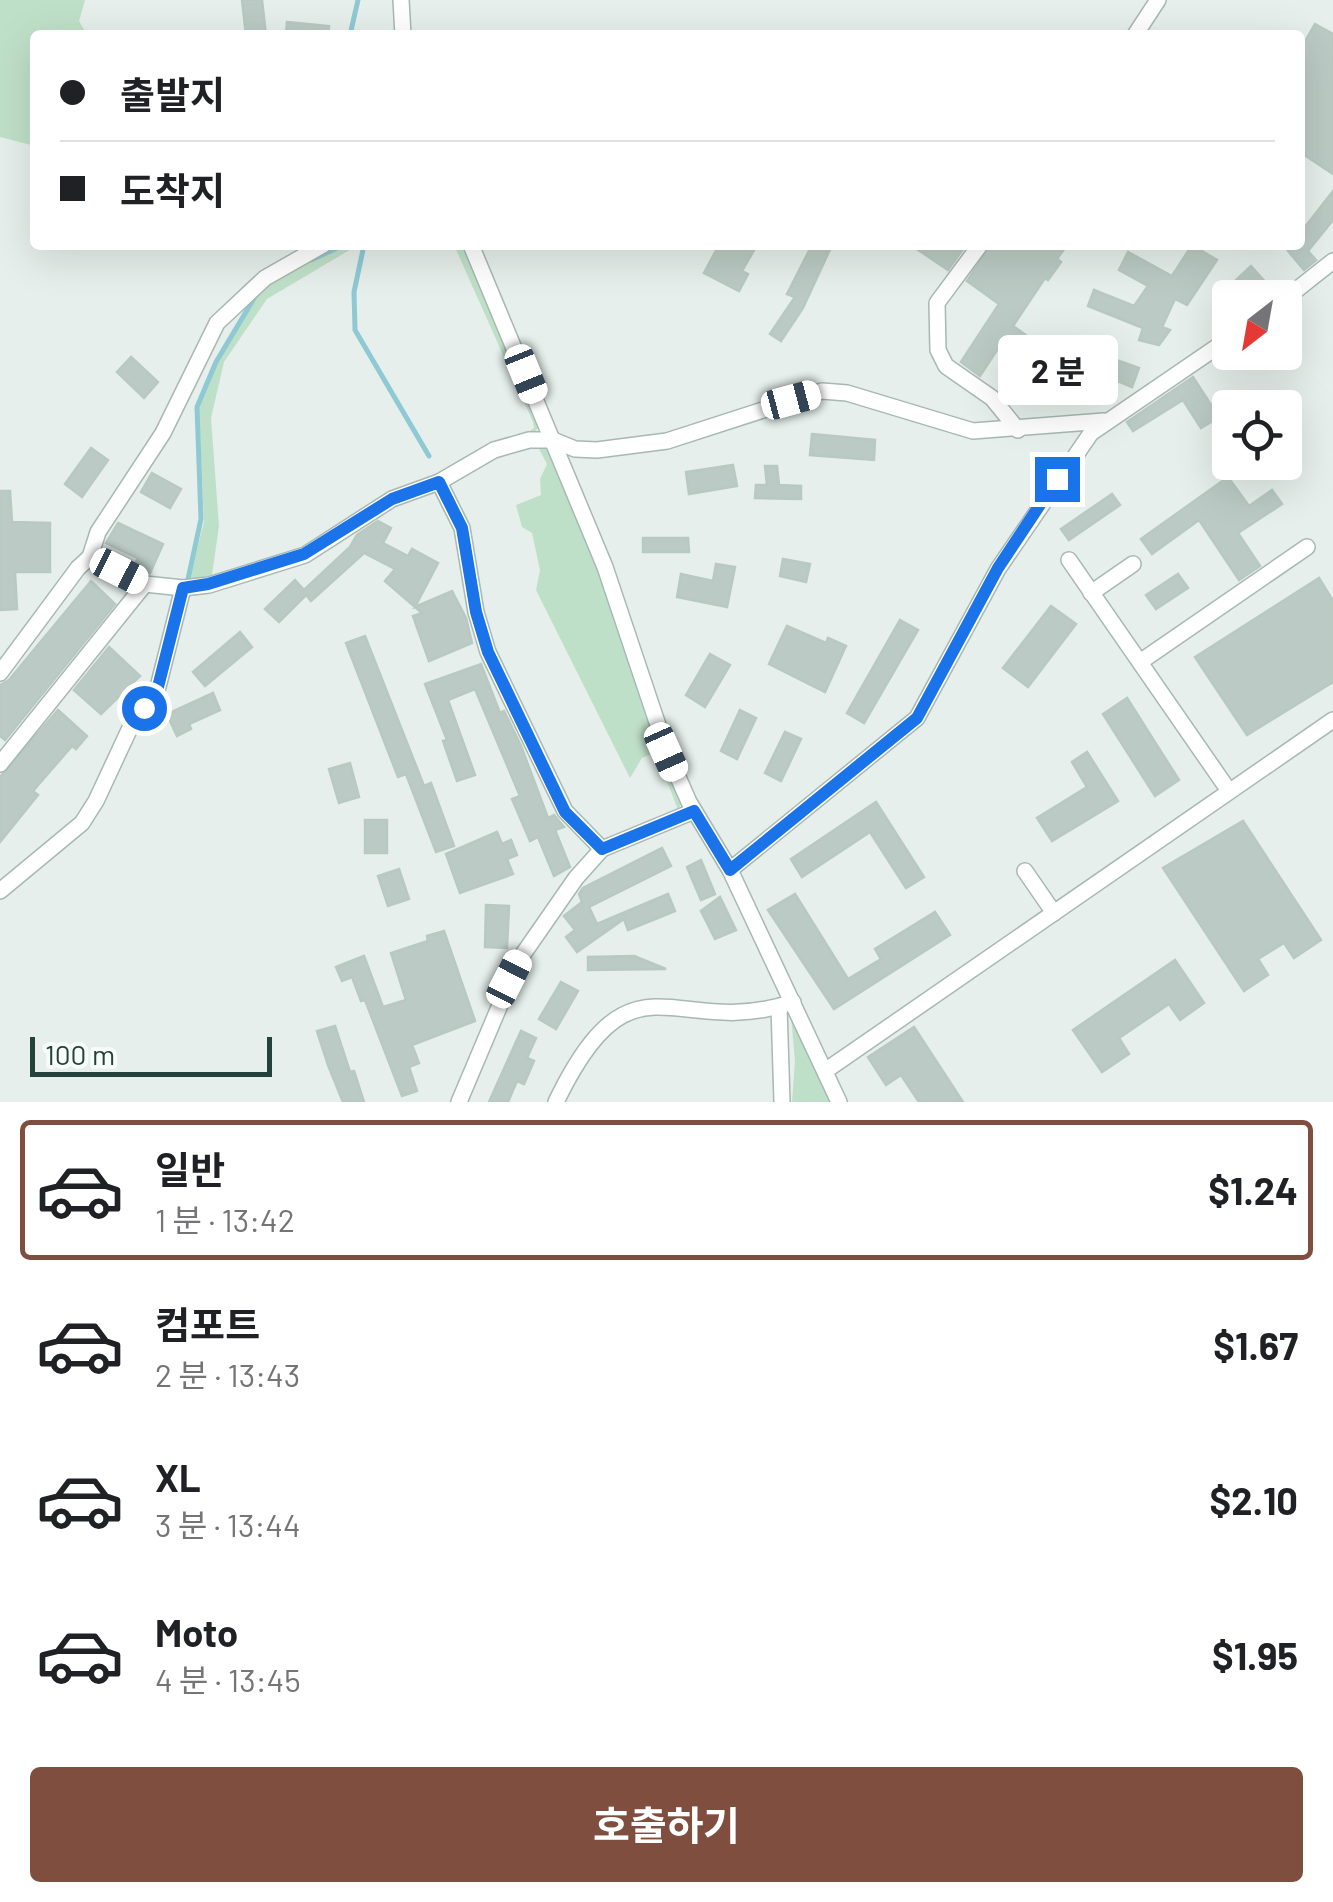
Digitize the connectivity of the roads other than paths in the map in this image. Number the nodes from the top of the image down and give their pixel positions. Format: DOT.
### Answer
graph roads {
  1 [pos="401,0"];
  2 [pos="1158,0"];
  3 [pos="404,30"];
  4 [pos="1139,30"];
  5 [pos="314,250"];
  6 [pos="472,250"];
  7 [pos="976,250"];
  8 [pos="1333,262"];
  9 [pos="1302,286"];
  10 [pos="1212,350"];
  11 [pos="1104,421"];
  12 [pos="1018,430"];
  13 [pos="553,440"];
  14 [pos="439,482"];
  15 [pos="1307,547"];
  16 [pos="90,558"];
  17 [pos="1069,560"];
  18 [pos="1132,564"];
  19 [pos="145,584"];
  20 [pos="183,588"];
  21 [pos="1091,593"];
  22 [pos="1140,662"];
  23 [pos="0,674"];
  24 [pos="1333,720"];
  25 [pos="0,764"];
  26 [pos="1230,792"];
  27 [pos="694,811"];
  28 [pos="602,849"];
  29 [pos="730,870"];
  30 [pos="1024,871"];
  31 [pos="0,891"];
  32 [pos="1054,913"];
  33 [pos="786,1004"];
  34 [pos="825,1071"];
  35 [pos="459,1102"];
  36 [pos="556,1102"];
  37 [pos="782,1102"];
  38 [pos="839,1102"];
  1 -- 3 [label="street"];
  2 -- 4 [label="street"];
  5 -- 16 [label="street"];
  6 -- 13 [label="street"];
  7 -- 12 [label="street"];
  8 -- 9 [label="street"];
  10 -- 11 [label="street"];
  11 -- 12 [label="street"];
  11 -- 29 [label="street"];
  12 -- 13 [label="street"];
  13 -- 14 [label="street"];
  13 -- 27 [label="street"];
  14 -- 20 [label="street"];
  14 -- 28 [label="street"];
  15 -- 22 [label="street"];
  16 -- 19 [label="street"];
  16 -- 23 [label="street"];
  17 -- 21 [label="street"];
  18 -- 21 [label="street"];
  19 -- 20 [label="street"];
  19 -- 25 [label="street"];
  20 -- 31 [label="street"];
  21 -- 22 [label="street"];
  22 -- 26 [label="street"];
  24 -- 26 [label="street"];
  26 -- 32 [label="street"];
  27 -- 28 [label="street"];
  27 -- 29 [label="street"];
  28 -- 35 [label="street"];
  29 -- 33 [label="street"];
  30 -- 32 [label="street"];
  32 -- 34 [label="street"];
  33 -- 34 [label="street"];
  33 -- 36 [label="street"];
  33 -- 37 [label="street"];
  34 -- 38 [label="street"];
}
